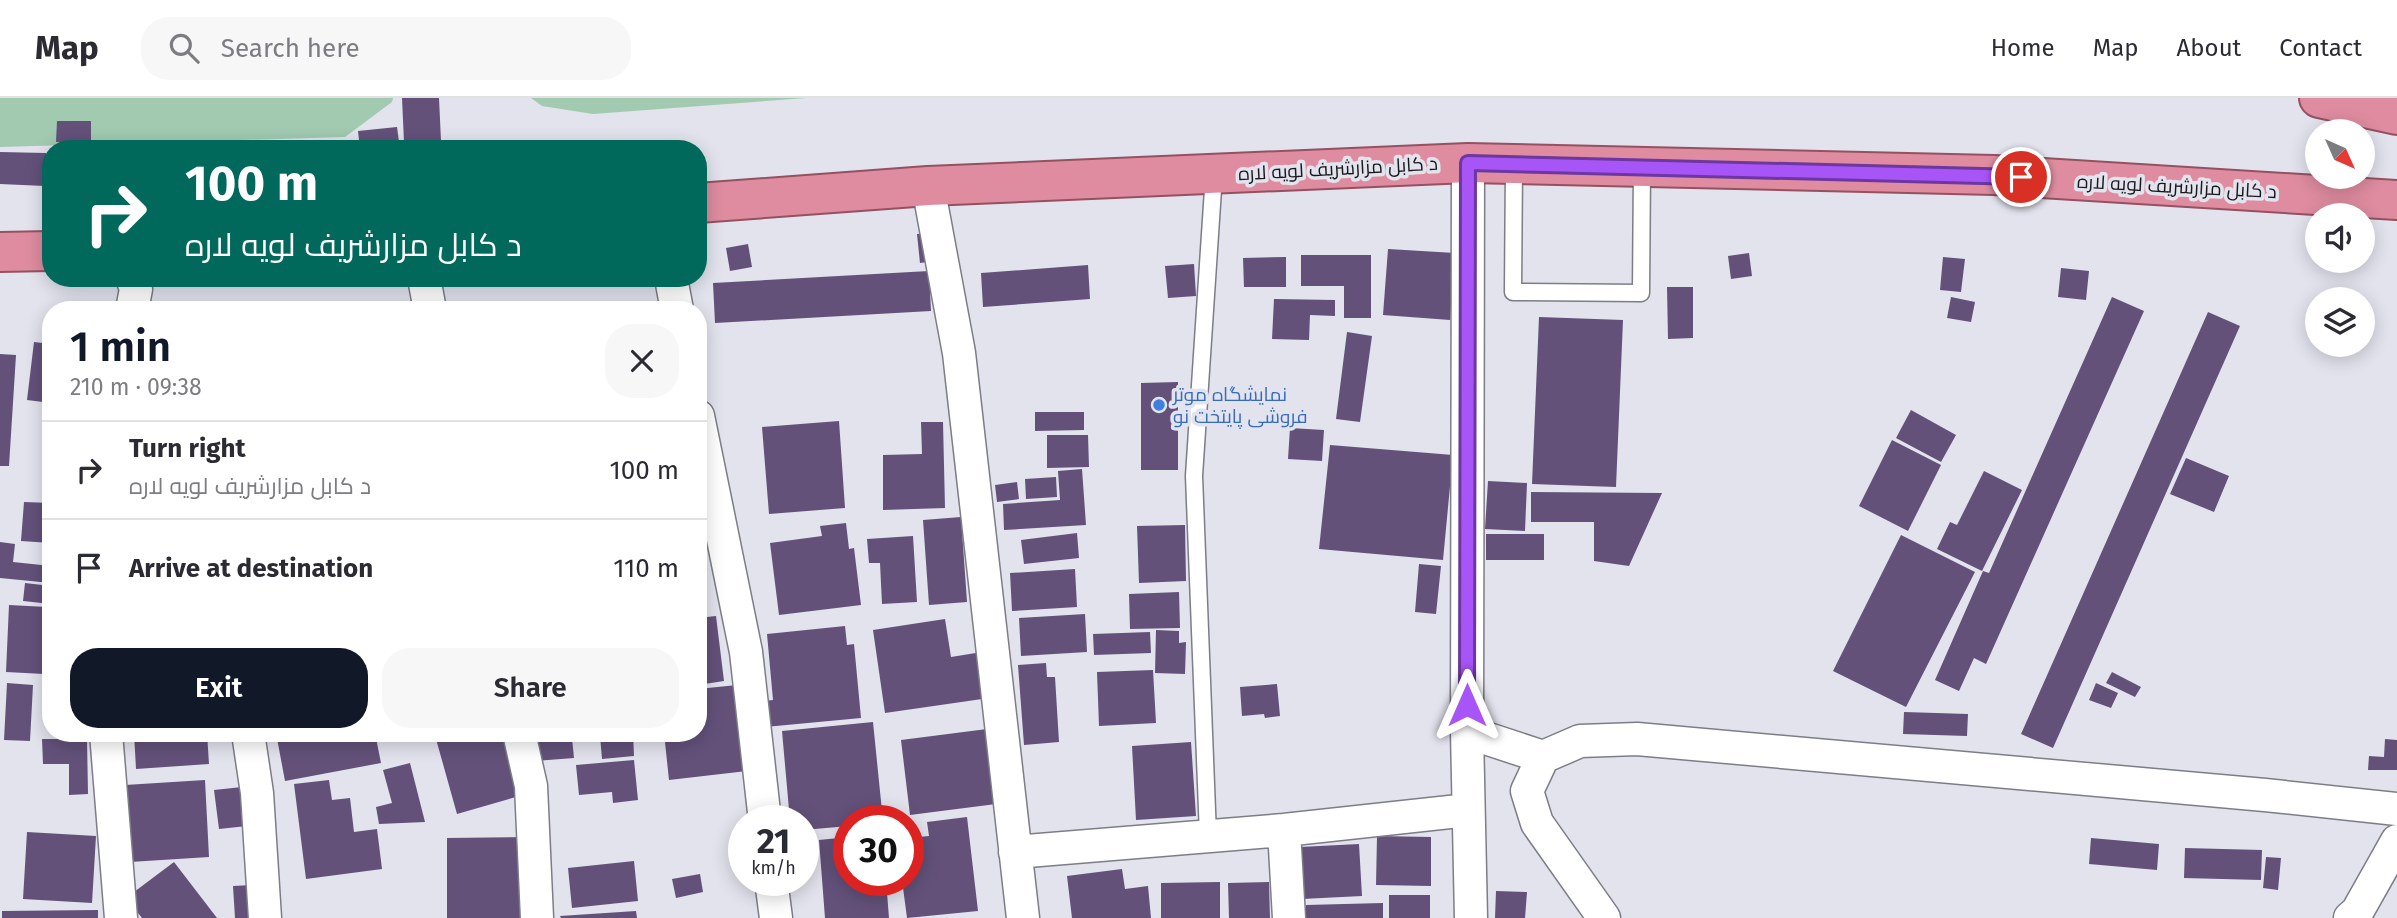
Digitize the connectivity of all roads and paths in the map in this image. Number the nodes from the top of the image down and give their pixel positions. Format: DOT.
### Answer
graph roads {
  1 [pos="2319,98"];
  2 [pos="2397,115"];
  3 [pos="1468,163"];
  4 [pos="1514,164"];
  5 [pos="1642,167"];
  6 [pos="1214,174"];
  7 [pos="928,186"];
  8 [pos="2397,200"];
  9 [pos="707,202"];
  10 [pos="42,251"];
  11 [pos="0,252"];
  12 [pos="707,460"];
  13 [pos="1467,732"];
  14 [pos="107,742"];
  15 [pos="249,742"];
  16 [pos="521,742"];
  17 [pos="1543,757"];
  18 [pos="763,805"];
  19 [pos="2397,809"];
  20 [pos="1468,810"];
  21 [pos="1284,830"];
  22 [pos="1208,836"];
  23 [pos="2397,842"];
  24 [pos="1015,852"];
  25 [pos="773,896"];
  26 [pos="121,918"];
  27 [pos="265,918"];
  28 [pos="537,918"];
  29 [pos="776,918"];
  30 [pos="1023,918"];
  31 [pos="1289,918"];
  32 [pos="1471,918"];
  33 [pos="1604,918"];
  34 [pos="2350,918"];
  1 -- 2 [label="highway"];
  3 -- 4 [label="highway, د کابل مزارشریف لویه لاره"];
  3 -- 6 [label="highway, د کابل مزارشریف لویه لاره"];
  3 -- 13 [label="street"];
  4 -- 5 [label="highway, د کابل مزارشریف لویه لاره"];
  4 -- 5 [label="lane"];
  5 -- 8 [label="highway, د کابل مزارشریف لویه لاره"];
  6 -- 7 [label="highway, د کابل مزارشریف لویه لاره"];
  6 -- 22 [label="lane"];
  7 -- 9 [label="highway, د کابل مزارشریف لویه لاره"];
  7 -- 24 [label="street"];
  10 -- 11 [label="highway"];
  12 -- 18 [label="street"];
  13 -- 17 [label="street"];
  13 -- 20 [label="street"];
  14 -- 26 [label="street"];
  15 -- 27 [label="street"];
  16 -- 28 [label="street"];
  17 -- 19 [label="street"];
  17 -- 33 [label="street"];
  20 -- 21 [label="street"];
  20 -- 32 [label="street"];
  21 -- 22 [label="street"];
  21 -- 31 [label="street"];
  22 -- 24 [label="street"];
  23 -- 34 [label="street"];
  24 -- 30 [label="street"];
  25 -- 29 [label="street"];
}
